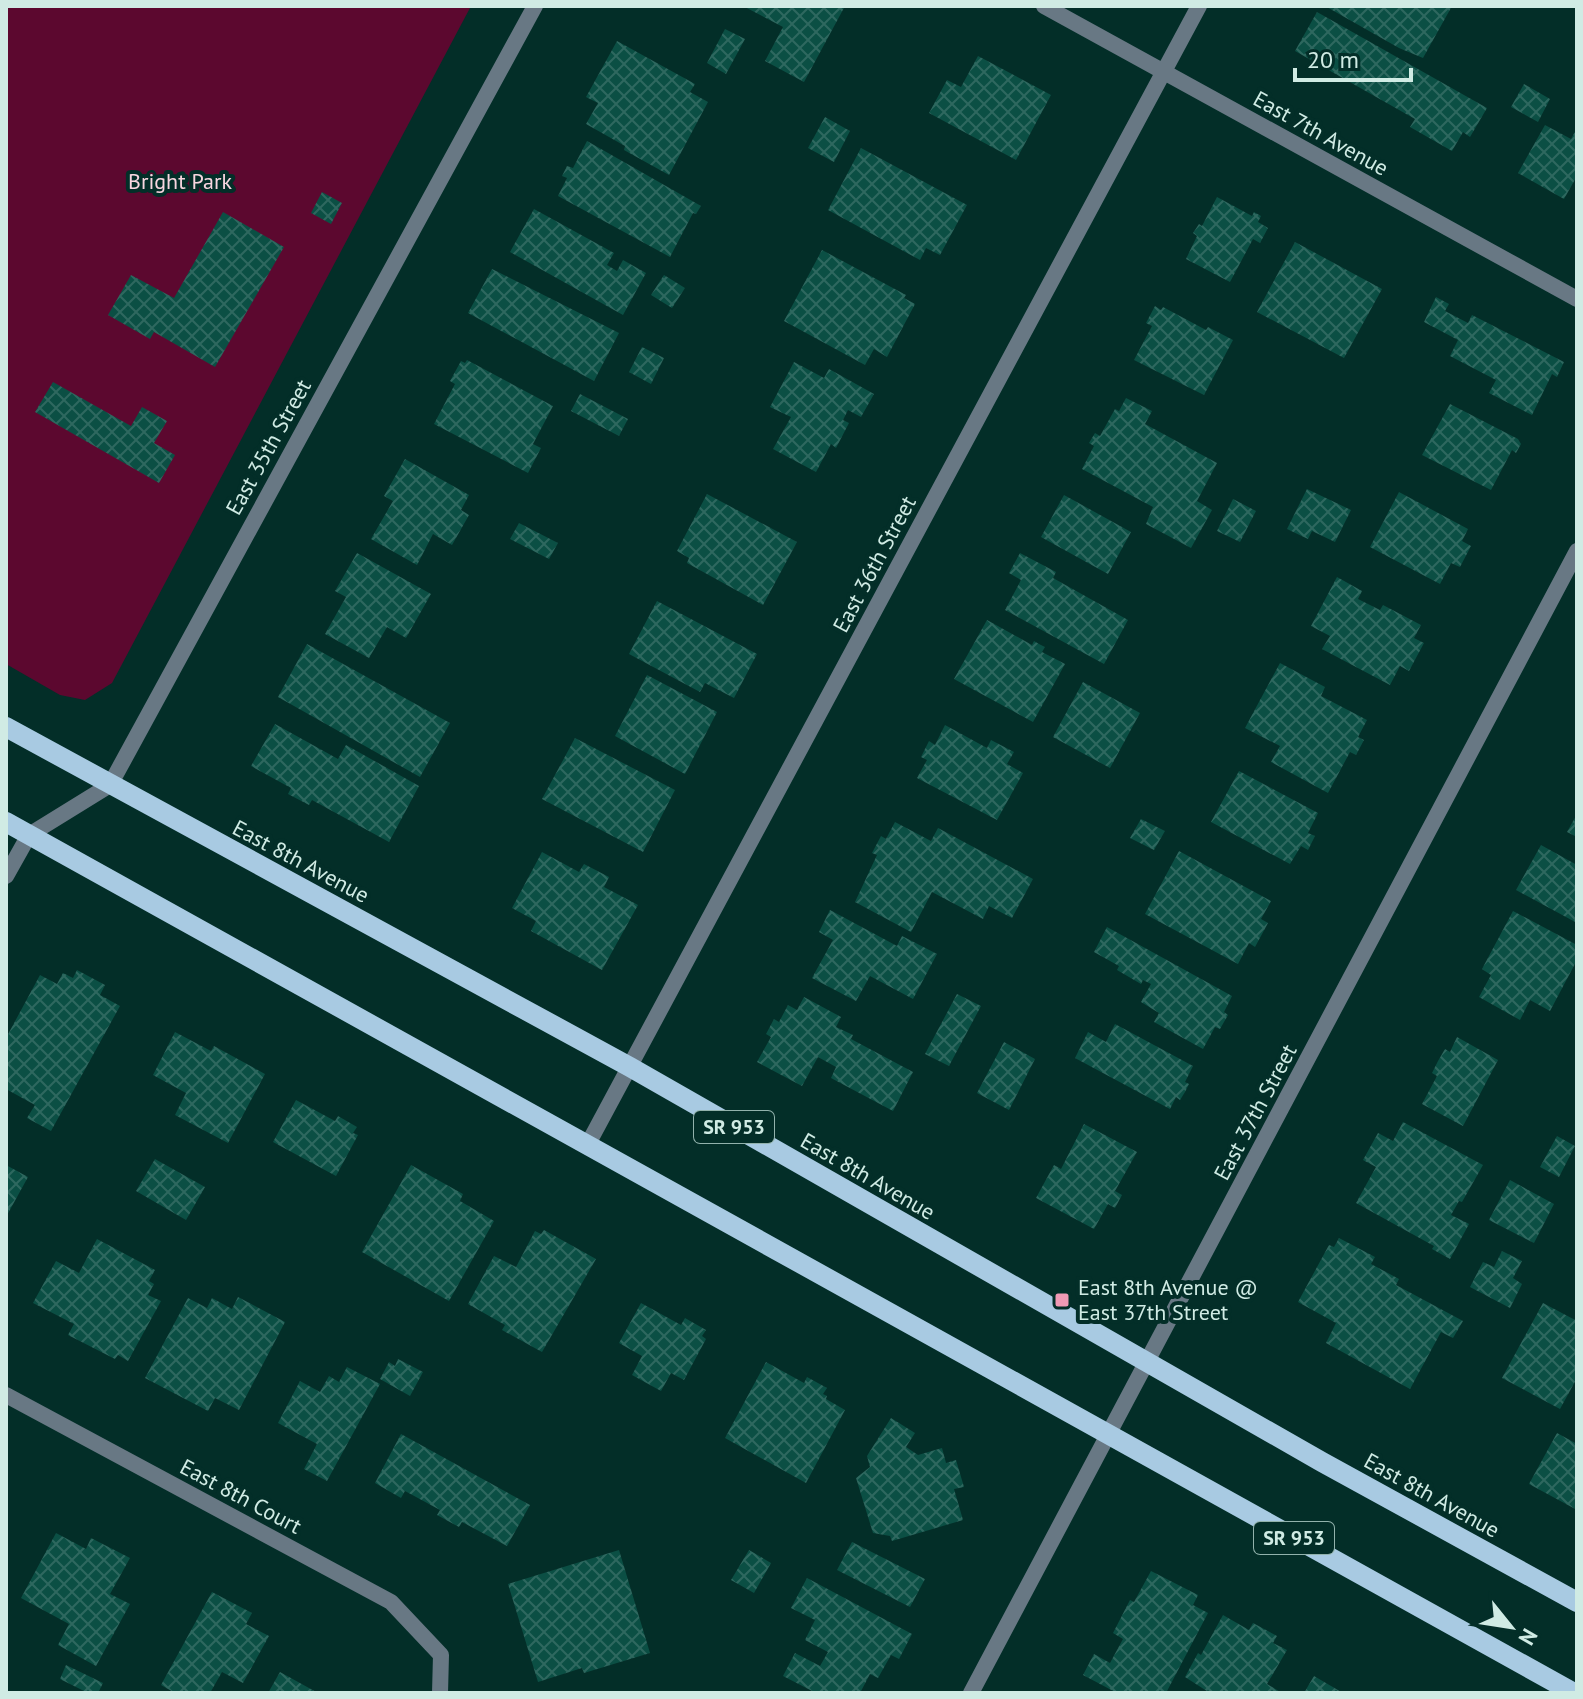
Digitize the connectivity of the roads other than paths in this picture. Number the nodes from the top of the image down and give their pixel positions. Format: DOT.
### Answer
graph roads {
  1 [pos="535,6"];
  2 [pos="1044,6"];
  3 [pos="1199,6"];
  4 [pos="1163,71"];
  5 [pos="1577,299"];
  6 [pos="1577,551"];
  7 [pos="6,727"];
  8 [pos="110,785"];
  9 [pos="6,822"];
  10 [pos="29,835"];
  11 [pos="6,876"];
  12 [pos="630,1067"];
  13 [pos="588,1144"];
  14 [pos="1147,1363"];
  15 [pos="6,1395"];
  16 [pos="1109,1435"];
  17 [pos="1577,1602"];
  18 [pos="440,1693"];
  19 [pos="971,1693"];
  20 [pos="1574,1693"];
  1 -- 8 [label="street, East 35th Street"];
  2 -- 4 [label="street, East 7th Avenue"];
  3 -- 4 [label="street, East 36th Street"];
  4 -- 5 [label="street, East 7th Avenue"];
  4 -- 12 [label="street, East 36th Street"];
  6 -- 14 [label="street, East 37th Street"];
  7 -- 8 [label="main road, East 8th Avenue / SR 953"];
  8 -- 10 [label="street, East 35th Street"];
  8 -- 12 [label="main road, East 8th Avenue / SR 953"];
  9 -- 10 [label="main road, SR 953"];
  10 -- 11 [label="street, East 35th Street"];
  10 -- 13 [label="main road, SR 953"];
  12 -- 13 [label="street, East 36th Street"];
  12 -- 14 [label="main road, East 8th Avenue / SR 953"];
  13 -- 16 [label="main road, SR 953"];
  14 -- 16 [label="street, East 37th Street"];
  14 -- 17 [label="main road, East 8th Avenue / SR 953"];
  15 -- 18 [label="street, East 8th Court"];
  16 -- 19 [label="street, East 37th Street"];
  16 -- 20 [label="main road, SR 953"];
}
